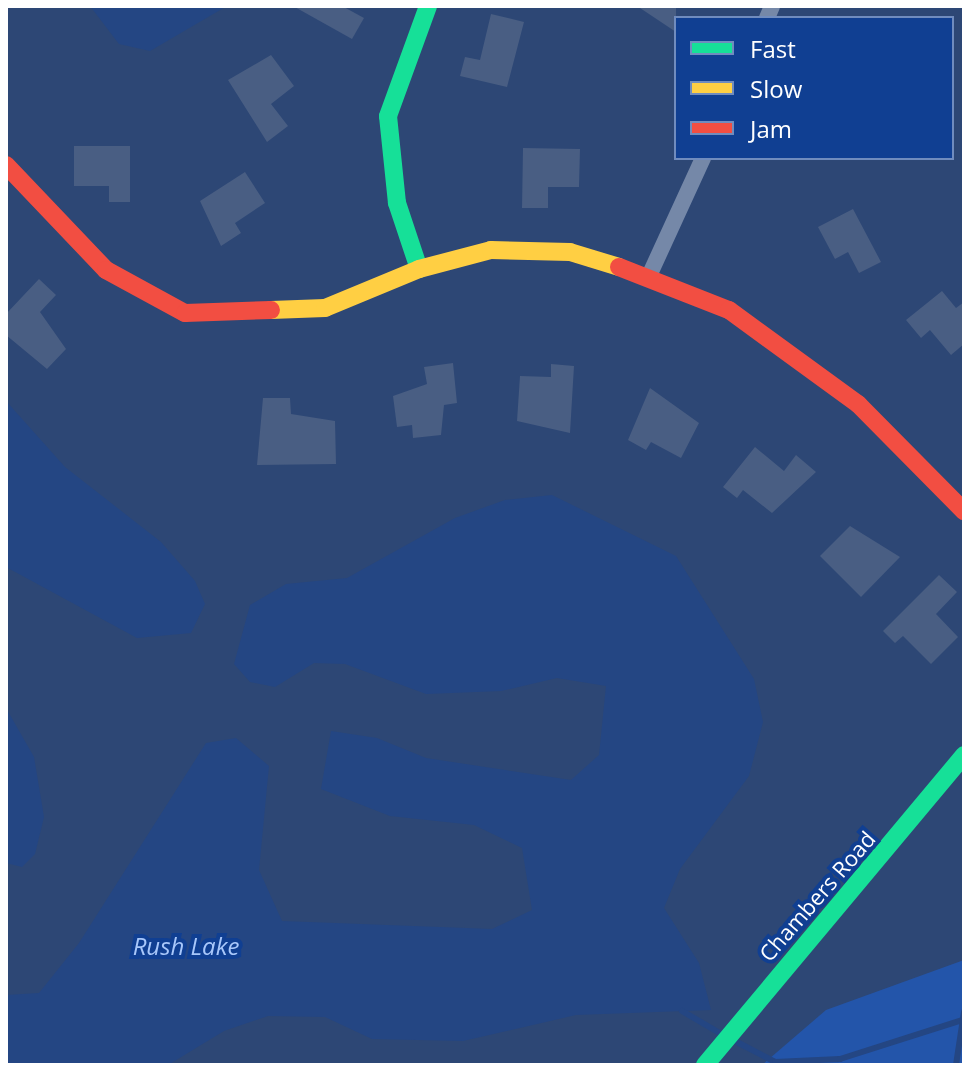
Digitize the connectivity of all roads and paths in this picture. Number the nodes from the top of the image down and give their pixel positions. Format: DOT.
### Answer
graph roads {
  1 [pos="428,6"];
  2 [pos="702,160"];
  3 [pos="6,165"];
  4 [pos="419,269"];
  5 [pos="649,276"];
  6 [pos="964,511"];
  7 [pos="964,755"];
  8 [pos="705,1065"];
  1 -- 4 [label="street"];
  2 -- 5 [label="street"];
  3 -- 4 [label="street"];
  4 -- 5 [label="street"];
  5 -- 6 [label="street"];
  7 -- 8 [label="street, Chambers Road"];
}
